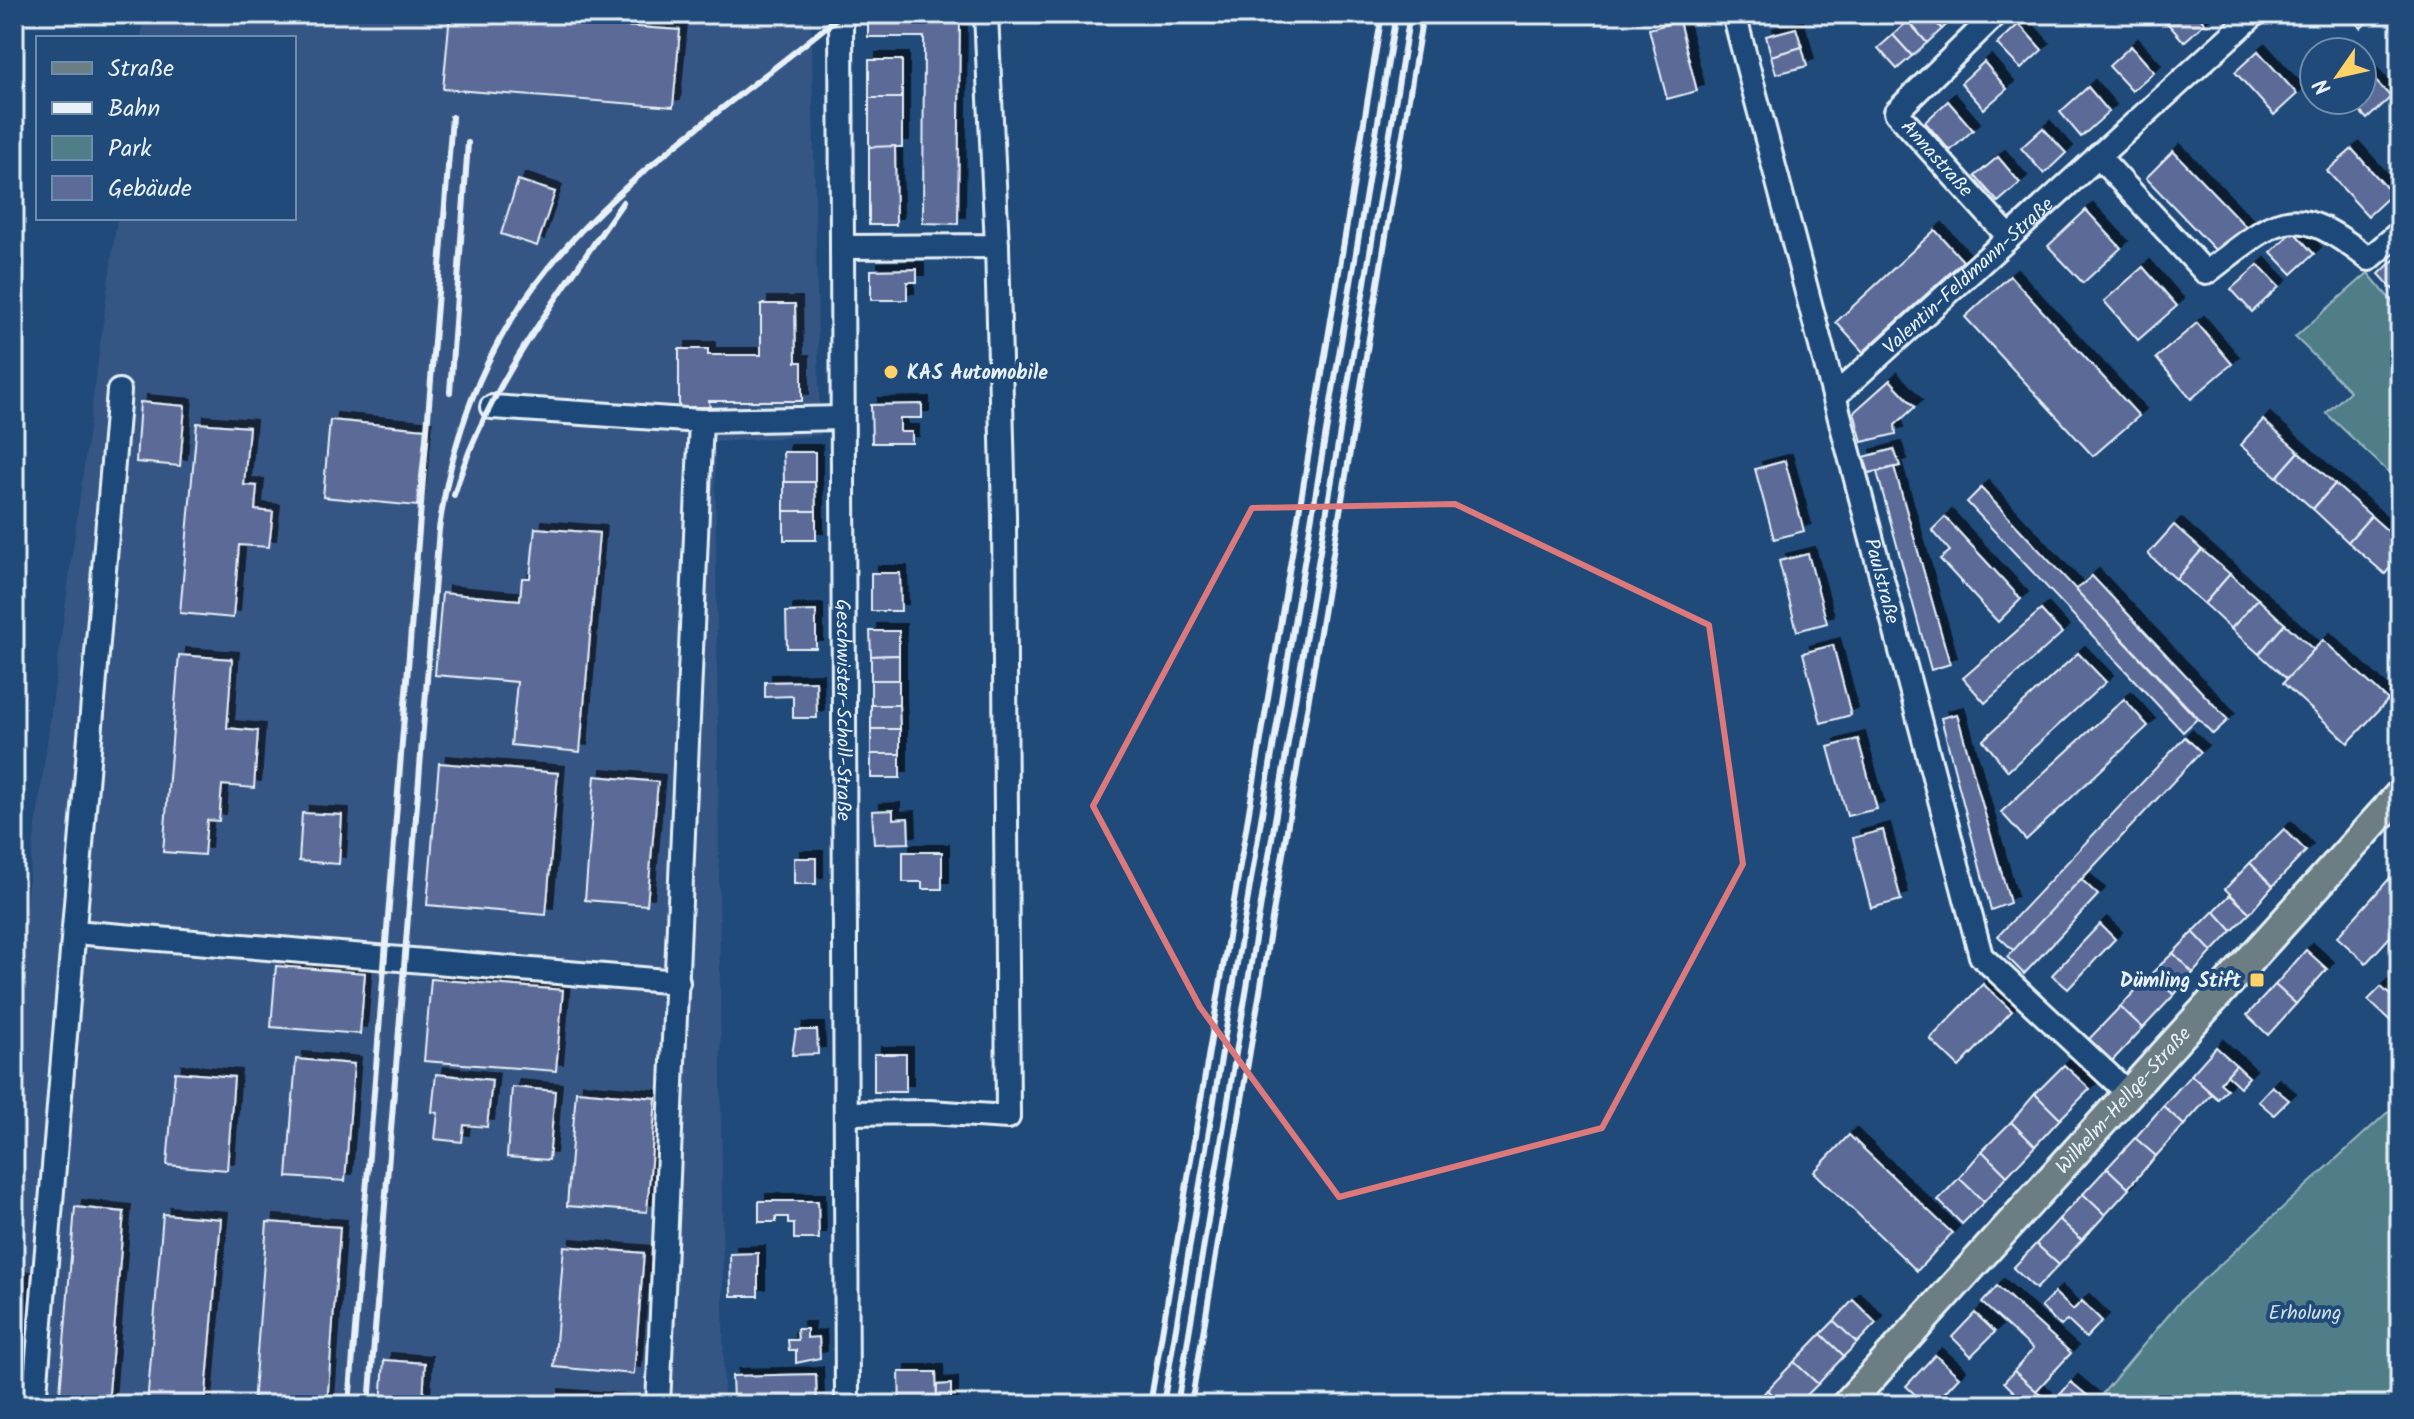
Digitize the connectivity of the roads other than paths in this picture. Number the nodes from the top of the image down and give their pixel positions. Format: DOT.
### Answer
graph roads {
  1 [pos="841,14"];
  2 [pos="986,14"];
  3 [pos="1734,14"];
  4 [pos="1996,14"];
  5 [pos="2255,14"];
  6 [pos="2098,156"];
  7 [pos="2400,232"];
  8 [pos="2009,237"];
  9 [pos="997,246"];
  10 [pos="842,247"];
  11 [pos="119,391"];
  12 [pos="1836,395"];
  13 [pos="492,407"];
  14 [pos="842,418"];
  15 [pos="701,421"];
  16 [pos="2400,794"];
  17 [pos="74,932"];
  18 [pos="678,982"];
  19 [pos="2127,1092"];
  20 [pos="846,1113"];
  21 [pos="34,1405"];
  22 [pos="658,1405"];
  23 [pos="847,1405"];
  24 [pos="1846,1405"];
  1 -- 10 [label="street, Geschwister-Scholl-Straße"];
  2 -- 9 [label="street"];
  3 -- 12 [label="street, Paulstraße"];
  4 -- 8 [label="street, Annastraße"];
  5 -- 6 [label="street, Valentin-Feldmann-Straße"];
  6 -- 7 [label="street"];
  6 -- 8 [label="street, Valentin-Feldmann-Straße"];
  8 -- 12 [label="street, Valentin-Feldmann-Straße"];
  9 -- 10 [label="street"];
  9 -- 20 [label="street"];
  10 -- 14 [label="street, Geschwister-Scholl-Straße"];
  11 -- 17 [label="street"];
  12 -- 19 [label="street, Paulstraße"];
  13 -- 15 [label="street"];
  14 -- 15 [label="street"];
  14 -- 20 [label="street, Geschwister-Scholl-Straße"];
  15 -- 18 [label="street"];
  16 -- 19 [label="main road, Wilhelm-Hellge-Straße"];
  17 -- 18 [label="street"];
  17 -- 21 [label="street"];
  18 -- 22 [label="street"];
  19 -- 24 [label="main road, Wilhelm-Hellge-Straße"];
  20 -- 23 [label="street, Geschwister-Scholl-Straße"];
}
